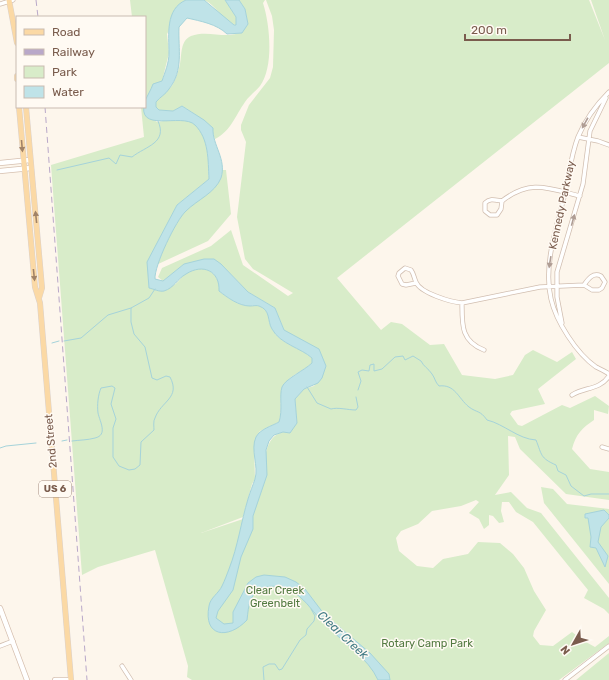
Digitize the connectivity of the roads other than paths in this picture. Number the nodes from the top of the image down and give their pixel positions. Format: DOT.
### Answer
graph roads {
  1 [pos="11,0"];
  2 [pos="0,4"];
  3 [pos="16,36"];
  4 [pos="609,92"];
  5 [pos="19,108"];
  6 [pos="26,108"];
  7 [pos="578,137"];
  8 [pos="588,139"];
  9 [pos="609,145"];
  10 [pos="30,160"];
  11 [pos="23,161"];
  12 [pos="0,163"];
  13 [pos="30,168"];
  14 [pos="24,169"];
  15 [pos="0,171"];
  16 [pos="565,193"];
  17 [pos="580,196"];
  18 [pos="502,201"];
  19 [pos="416,283"];
  20 [pos="584,285"];
  21 [pos="549,286"];
  22 [pos="556,286"];
  23 [pos="39,298"];
  24 [pos="462,303"];
  25 [pos="563,326"];
  26 [pos="484,350"];
  27 [pos="609,375"];
  28 [pos="572,396"];
  29 [pos="602,447"];
  30 [pos="609,449"];
  31 [pos="0,608"];
  32 [pos="13,641"];
  33 [pos="0,646"];
  34 [pos="609,646"];
  35 [pos="122,666"];
  36 [pos="27,680"];
  37 [pos="55,680"];
  38 [pos="67,680"];
  39 [pos="71,680"];
  40 [pos="131,680"];
  41 [pos="565,680"];
  1 -- 2 [label="street"];
  1 -- 3 [label="main road"];
  4 -- 7 [label="street, Kennedy Parkway, one-way"];
  4 -- 8 [label="street, Kennedy Parkway"];
  5 -- 11 [label="main road, 2nd Street / US 6, one-way"];
  6 -- 10 [label="main road, 2nd Street / US 6"];
  7 -- 8 [label="street"];
  7 -- 16 [label="street, Kennedy Parkway"];
  8 -- 9 [label="street"];
  8 -- 17 [label="street, Kennedy Parkway"];
  10 -- 11 [label="street"];
  10 -- 13 [label="main road, 2nd Street / US 6"];
  11 -- 12 [label="street"];
  11 -- 14 [label="main road, 2nd Street / US 6"];
  13 -- 14 [label="street"];
  23 -- 13 [label="main road, 2nd Street / US 6, one-way"];
  14 -- 15 [label="street"];
  14 -- 23 [label="main road, 2nd Street / US 6, one-way"];
  16 -- 17 [label="street"];
  16 -- 18 [label="street"];
  16 -- 21 [label="street, Kennedy Parkway, one-way"];
  22 -- 17 [label="street, Kennedy Parkway, one-way"];
  18 -- 18 [label="street"];
  19 -- 19 [label="street"];
  19 -- 24 [label="street"];
  20 -- 20 [label="street"];
  20 -- 22 [label="street"];
  21 -- 22 [label="street"];
  21 -- 24 [label="street"];
  21 -- 25 [label="street, Kennedy Parkway"];
  22 -- 25 [label="street, Kennedy Parkway"];
  23 -- 39 [label="main road, 2nd Street / US 6"];
  24 -- 26 [label="street"];
  25 -- 27 [label="street, Kennedy Parkway"];
  27 -- 28 [label="street"];
  29 -- 30 [label="street"];
  31 -- 32 [label="street"];
  32 -- 33 [label="street"];
  32 -- 36 [label="street"];
  34 -- 41 [label="street"];
  35 -- 40 [label="street"];
  37 -- 38 [label="street"];
}
